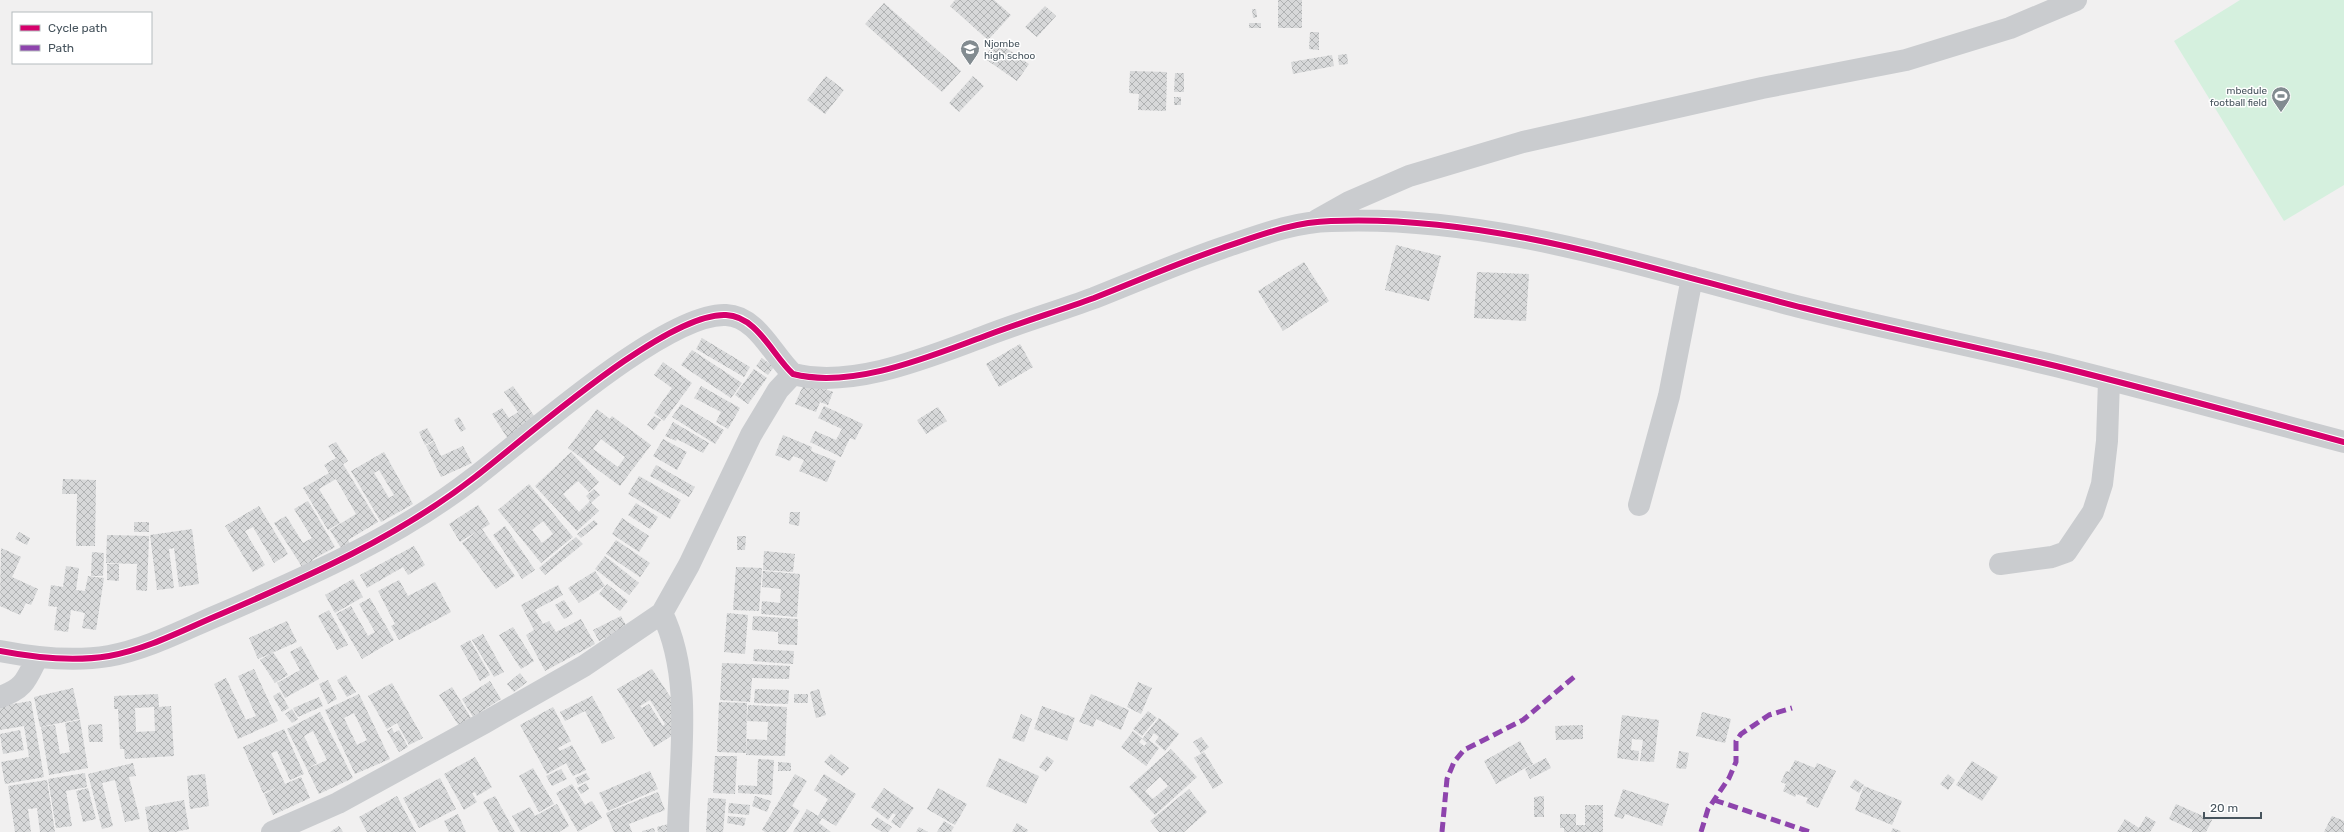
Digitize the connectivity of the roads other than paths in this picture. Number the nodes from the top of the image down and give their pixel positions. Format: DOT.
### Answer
graph roads {
  1 [pos="2076,0"];
  2 [pos="1314,221"];
  3 [pos="1692,278"];
  4 [pos="793,374"];
  5 [pos="2110,380"];
  6 [pos="2344,442"];
  7 [pos="1640,505"];
  8 [pos="2000,564"];
  9 [pos="662,612"];
  10 [pos="0,651"];
  11 [pos="37,658"];
  12 [pos="0,698"];
  13 [pos="272,832"];
  14 [pos="678,832"];
  1 -- 2 [label="street"];
  2 -- 3 [label="street"];
  2 -- 4 [label="street"];
  3 -- 5 [label="street"];
  3 -- 7 [label="street"];
  4 -- 9 [label="street"];
  4 -- 11 [label="street"];
  5 -- 6 [label="street"];
  5 -- 8 [label="street"];
  9 -- 13 [label="street"];
  9 -- 14 [label="street"];
  10 -- 11 [label="street"];
  11 -- 12 [label="street"];
}
